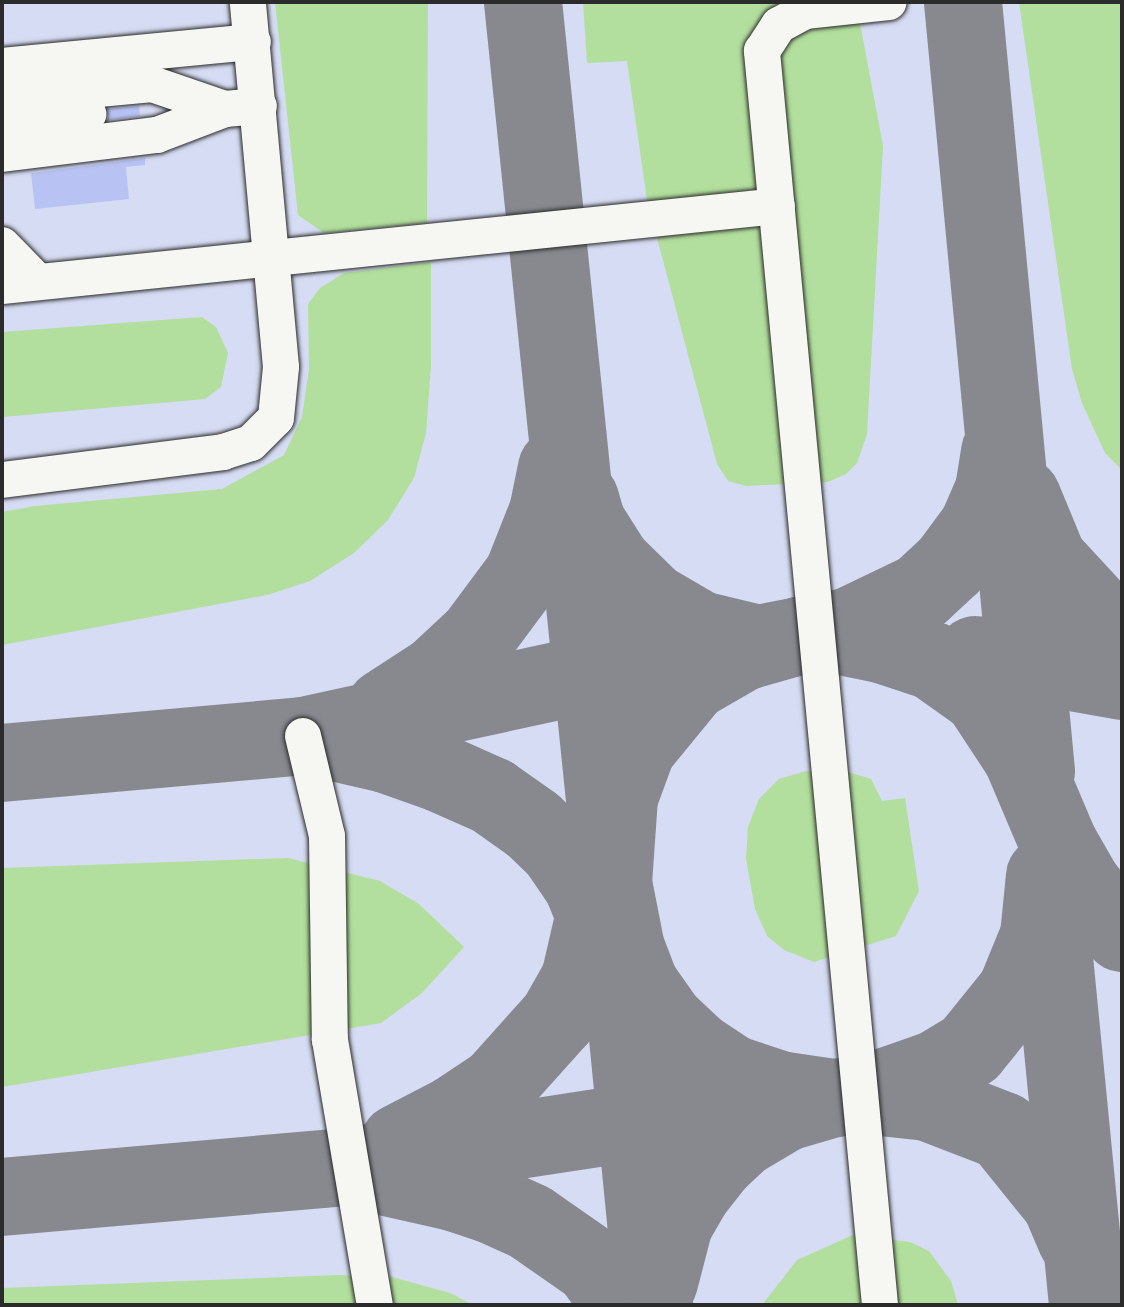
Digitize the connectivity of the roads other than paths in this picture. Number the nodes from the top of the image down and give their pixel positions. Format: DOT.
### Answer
graph roads {
  1 [pos="248,2"];
  2 [pos="889,2"];
  3 [pos="253,42"];
  4 [pos="2,66"];
  5 [pos="2,98"];
  6 [pos="242,107"];
  7 [pos="2,124"];
  8 [pos="2,154"];
  9 [pos="777,206"];
  10 [pos="2,245"];
  11 [pos="270,260"];
  12 [pos="19,283"];
  13 [pos="2,480"];
  14 [pos="303,736"];
  15 [pos="375,1305"];
  16 [pos="880,1305"];
  1 -- 3 [label="lane"];
  2 -- 9 [label="lane"];
  3 -- 4 [label="lane"];
  3 -- 6 [label="lane"];
  5 -- 6 [label="lane"];
  6 -- 7 [label="lane"];
  6 -- 8 [label="lane"];
  6 -- 11 [label="lane"];
  9 -- 11 [label="lane"];
  9 -- 16 [label="lane"];
  10 -- 12 [label="lane"];
  11 -- 12 [label="lane"];
  11 -- 13 [label="lane"];
  14 -- 15 [label="lane"];
}
